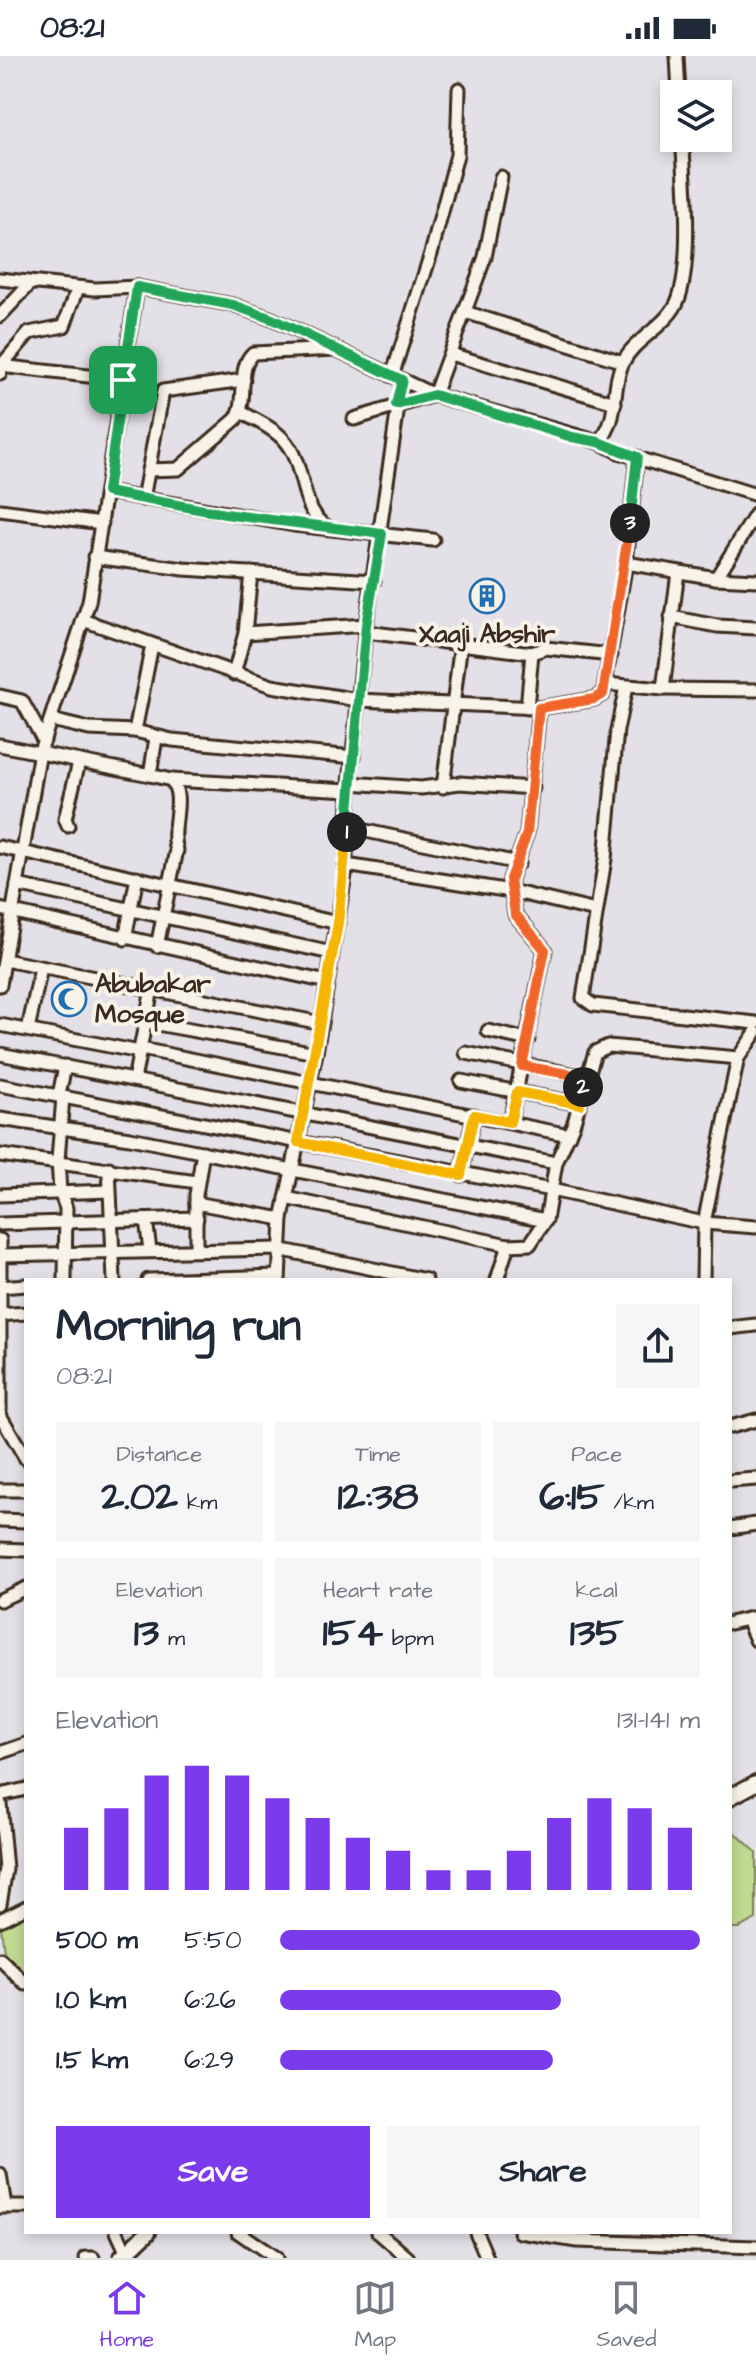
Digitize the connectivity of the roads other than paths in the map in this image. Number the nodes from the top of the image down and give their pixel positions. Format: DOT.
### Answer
graph roads {
  1 [pos="677,56"];
  2 [pos="678,80"];
  3 [pos="459,89"];
  4 [pos="683,152"];
  5 [pos="501,177"];
  6 [pos="0,279"];
  7 [pos="31,283"];
  8 [pos="137,287"];
  9 [pos="78,288"];
  10 [pos="465,312"];
  11 [pos="0,316"];
  12 [pos="336,349"];
  13 [pos="450,354"];
  14 [pos="623,362"];
  15 [pos="0,369"];
  16 [pos="397,378"];
  17 [pos="123,380"];
  18 [pos="244,380"];
  19 [pos="434,395"];
  20 [pos="615,403"];
  21 [pos="396,405"];
  22 [pos="241,412"];
  23 [pos="354,419"];
  24 [pos="599,442"];
  25 [pos="637,457"];
  26 [pos="148,470"];
  27 [pos="107,492"];
  28 [pos="756,495"];
  29 [pos="143,499"];
  30 [pos="0,510"];
  31 [pos="756,514"];
  32 [pos="102,523"];
  33 [pos="327,527"];
  34 [pos="382,534"];
  35 [pos="433,540"];
  36 [pos="94,557"];
  37 [pos="626,563"];
  38 [pos="678,572"];
  39 [pos="251,573"];
  40 [pos="716,578"];
  41 [pos="756,580"];
  42 [pos="374,581"];
  43 [pos="671,617"];
  44 [pos="83,620"];
  45 [pos="366,628"];
  46 [pos="756,628"];
  47 [pos="245,633"];
  48 [pos="461,642"];
  49 [pos="152,645"];
  50 [pos="532,653"];
  51 [pos="611,655"];
  52 [pos="234,674"];
  53 [pos="605,684"];
  54 [pos="626,687"];
  55 [pos="663,689"];
  56 [pos="756,690"];
  57 [pos="0,696"];
  58 [pos="358,700"];
  59 [pos="454,705"];
  60 [pos="533,708"];
  61 [pos="51,720"];
  62 [pos="135,731"];
  63 [pos="156,738"];
  64 [pos="0,745"];
  65 [pos="42,746"];
  66 [pos="354,757"];
  67 [pos="79,762"];
  68 [pos="150,775"];
  69 [pos="171,780"];
  70 [pos="350,787"];
  71 [pos="443,787"];
  72 [pos="533,788"];
  73 [pos="68,826"];
  74 [pos="347,827"];
  75 [pos="0,847"];
  76 [pos="23,852"];
  77 [pos="518,863"];
  78 [pos="346,865"];
  79 [pos="137,877"];
  80 [pos="17,885"];
  81 [pos="169,886"];
  82 [pos="511,891"];
  83 [pos="129,909"];
  84 [pos="596,911"];
  85 [pos="5,912"];
  86 [pos="162,917"];
  87 [pos="338,923"];
  88 [pos="125,939"];
  89 [pos="157,946"];
  90 [pos="332,953"];
  91 [pos="5,960"];
  92 [pos="41,968"];
  93 [pos="327,982"];
  94 [pos="0,985"];
  95 [pos="152,989"];
  96 [pos="146,1022"];
  97 [pos="321,1023"];
  98 [pos="756,1023"];
  99 [pos="0,1025"];
  100 [pos="28,1030"];
  101 [pos="488,1031"];
  102 [pos="756,1032"];
  103 [pos="528,1040"];
  104 [pos="140,1050"];
  105 [pos="316,1053"];
  106 [pos="466,1053"];
  107 [pos="0,1054"];
  108 [pos="738,1058"];
  109 [pos="65,1066"];
  110 [pos="522,1066"];
  111 [pos="586,1077"];
  112 [pos="134,1080"];
  113 [pos="461,1081"];
  114 [pos="309,1083"];
  115 [pos="0,1085"];
  116 [pos="517,1092"];
  117 [pos="61,1096"];
  118 [pos="580,1104"];
  119 [pos="303,1114"];
  120 [pos="474,1115"];
  121 [pos="0,1119"];
  122 [pos="510,1122"];
  123 [pos="60,1127"];
  124 [pos="569,1135"];
  125 [pos="298,1142"];
  126 [pos="467,1143"];
  127 [pos="203,1152"];
  128 [pos="0,1155"];
  129 [pos="58,1160"];
  130 [pos="556,1163"];
  131 [pos="109,1168"];
  132 [pos="292,1171"];
  133 [pos="461,1175"];
  134 [pos="197,1182"];
  135 [pos="551,1190"];
  136 [pos="109,1191"];
  137 [pos="60,1192"];
  138 [pos="0,1195"];
  139 [pos="286,1198"];
  140 [pos="196,1203"];
  141 [pos="197,1218"];
  142 [pos="282,1219"];
  143 [pos="146,1220"];
  144 [pos="546,1220"];
  145 [pos="110,1221"];
  146 [pos="66,1223"];
  147 [pos="704,1223"];
  148 [pos="0,1224"];
  149 [pos="756,1227"];
  150 [pos="0,1240"];
  151 [pos="508,1245"];
  152 [pos="196,1248"];
  153 [pos="278,1249"];
  154 [pos="150,1250"];
  155 [pos="111,1252"];
  156 [pos="64,1254"];
  157 [pos="0,1255"];
  158 [pos="358,1264"];
  159 [pos="65,1278"];
  160 [pos="114,1278"];
  161 [pos="279,1278"];
  162 [pos="357,1278"];
  163 [pos="418,1278"];
  164 [pos="498,1278"];
  165 [pos="703,1278"];
  166 [pos="24,1285"];
  167 [pos="0,1286"];
  168 [pos="24,1313"];
  169 [pos="1,1315"];
  170 [pos="756,1325"];
  171 [pos="732,1328"];
  172 [pos="0,1413"];
  173 [pos="756,1420"];
  174 [pos="732,1426"];
  175 [pos="24,1455"];
  176 [pos="756,1479"];
  177 [pos="732,1481"];
  178 [pos="0,1490"];
  179 [pos="24,1490"];
  180 [pos="0,1520"];
  181 [pos="24,1521"];
  182 [pos="756,1524"];
  183 [pos="732,1528"];
  184 [pos="0,1549"];
  185 [pos="24,1550"];
  186 [pos="24,1589"];
  187 [pos="0,1600"];
  188 [pos="751,1618"];
  189 [pos="756,1640"];
  190 [pos="24,1745"];
  191 [pos="0,1753"];
  192 [pos="756,1783"];
  193 [pos="24,1789"];
  194 [pos="0,1795"];
  195 [pos="732,1796"];
  196 [pos="0,1803"];
  197 [pos="0,1904"];
  198 [pos="24,1908"];
  199 [pos="0,1920"];
  200 [pos="0,1959"];
  201 [pos="24,1982"];
  202 [pos="0,2175"];
  203 [pos="2,2207"];
  204 [pos="24,2207"];
  205 [pos="118,2234"];
  206 [pos="146,2234"];
  207 [pos="241,2234"];
  208 [pos="380,2234"];
  209 [pos="477,2234"];
  210 [pos="556,2234"];
  211 [pos="627,2238"];
  212 [pos="756,2247"];
  213 [pos="125,2257"];
  214 [pos="86,2258"];
  215 [pos="93,2258"];
  216 [pos="276,2258"];
  217 [pos="408,2258"];
  218 [pos="487,2258"];
  1 -- 2 [label="street"];
  3 -- 16 [label="street"];
  4 -- 14 [label="street"];
  5 -- 10 [label="street"];
  6 -- 7 [label="street"];
  7 -- 9 [label="street"];
  7 -- 11 [label="street"];
  8 -- 9 [label="street"];
  8 -- 12 [label="street"];
  8 -- 17 [label="street"];
  9 -- 15 [label="street"];
  10 -- 13 [label="street"];
  10 -- 14 [label="street"];
  12 -- 16 [label="street"];
  12 -- 18 [label="street"];
  13 -- 19 [label="street"];
  13 -- 20 [label="street"];
  14 -- 20 [label="street"];
  15 -- 17 [label="street"];
  16 -- 19 [label="street"];
  16 -- 21 [label="street"];
  17 -- 27 [label="street"];
  18 -- 22 [label="street"];
  18 -- 26 [label="street"];
  19 -- 21 [label="street"];
  19 -- 24 [label="street"];
  20 -- 24 [label="street"];
  21 -- 23 [label="street"];
  21 -- 34 [label="street"];
  22 -- 26 [label="street"];
  22 -- 33 [label="street"];
  24 -- 25 [label="street"];
  25 -- 28 [label="street"];
  25 -- 37 [label="street"];
  26 -- 29 [label="street"];
  27 -- 29 [label="street"];
  27 -- 32 [label="street"];
  29 -- 33 [label="street"];
  30 -- 32 [label="street"];
  31 -- 40 [label="street"];
  32 -- 36 [label="street"];
  33 -- 34 [label="street"];
  34 -- 35 [label="street"];
  34 -- 42 [label="street"];
  36 -- 39 [label="street"];
  36 -- 44 [label="street"];
  37 -- 38 [label="street"];
  37 -- 51 [label="street"];
  38 -- 40 [label="street"];
  38 -- 43 [label="street"];
  39 -- 42 [label="street"];
  39 -- 47 [label="street"];
  40 -- 41 [label="street"];
  42 -- 45 [label="street"];
  43 -- 46 [label="street"];
  43 -- 55 [label="street"];
  44 -- 49 [label="street"];
  44 -- 61 [label="street"];
  45 -- 47 [label="street"];
  45 -- 48 [label="street"];
  45 -- 58 [label="street"];
  47 -- 52 [label="street"];
  48 -- 50 [label="street"];
  48 -- 59 [label="street"];
  49 -- 52 [label="street"];
  49 -- 62 [label="street"];
  50 -- 51 [label="street"];
  50 -- 60 [label="street"];
  51 -- 53 [label="street"];
  52 -- 58 [label="street"];
  53 -- 54 [label="street"];
  53 -- 60 [label="street"];
  54 -- 55 [label="street"];
  54 -- 84 [label="street"];
  55 -- 56 [label="street"];
  57 -- 65 [label="street"];
  58 -- 59 [label="street"];
  58 -- 66 [label="street"];
  59 -- 60 [label="street"];
  59 -- 71 [label="street"];
  60 -- 72 [label="street"];
  61 -- 62 [label="street"];
  61 -- 65 [label="street"];
  62 -- 63 [label="street"];
  63 -- 66 [label="street"];
  63 -- 68 [label="street"];
  64 -- 65 [label="street"];
  65 -- 67 [label="street"];
  65 -- 76 [label="street"];
  66 -- 70 [label="street"];
  67 -- 68 [label="street"];
  67 -- 73 [label="street"];
  68 -- 69 [label="street"];
  69 -- 70 [label="street"];
  69 -- 81 [label="street"];
  70 -- 71 [label="street"];
  70 -- 74 [label="street"];
  71 -- 72 [label="street"];
  72 -- 77 [label="street"];
  74 -- 77 [label="street"];
  74 -- 78 [label="street"];
  75 -- 76 [label="street"];
  76 -- 79 [label="street"];
  76 -- 80 [label="street"];
  77 -- 82 [label="street"];
  78 -- 82 [label="street"];
  78 -- 87 [label="street"];
  79 -- 81 [label="street"];
  79 -- 83 [label="street"];
  80 -- 83 [label="street"];
  80 -- 85 [label="street"];
  81 -- 86 [label="street"];
  81 -- 87 [label="street"];
  82 -- 84 [label="street"];
  82 -- 103 [label="street"];
  83 -- 86 [label="street"];
  83 -- 88 [label="street"];
  84 -- 98 [label="street"];
  85 -- 88 [label="street"];
  85 -- 91 [label="street"];
  86 -- 89 [label="street"];
  86 -- 90 [label="street"];
  87 -- 90 [label="street"];
  88 -- 89 [label="street"];
  89 -- 93 [label="street"];
  90 -- 93 [label="street"];
  91 -- 92 [label="street"];
  91 -- 94 [label="street"];
  92 -- 95 [label="street"];
  92 -- 100 [label="street"];
  93 -- 97 [label="street"];
  95 -- 96 [label="street"];
  95 -- 97 [label="street"];
  96 -- 104 [label="street"];
  96 -- 105 [label="street"];
  97 -- 105 [label="street"];
  99 -- 100 [label="street"];
  100 -- 104 [label="street"];
  101 -- 103 [label="street"];
  102 -- 108 [label="street"];
  103 -- 110 [label="street"];
  104 -- 112 [label="street"];
  104 -- 114 [label="street"];
  105 -- 114 [label="street"];
  106 -- 110 [label="street"];
  107 -- 109 [label="street"];
  108 -- 111 [label="street"];
  108 -- 147 [label="street"];
  109 -- 112 [label="street"];
  109 -- 117 [label="street"];
  110 -- 111 [label="street"];
  110 -- 116 [label="street"];
  111 -- 118 [label="street"];
  112 -- 119 [label="street"];
  113 -- 116 [label="street"];
  114 -- 119 [label="street"];
  114 -- 120 [label="street"];
  115 -- 117 [label="street"];
  116 -- 118 [label="street"];
  116 -- 122 [label="street"];
  117 -- 123 [label="street"];
  117 -- 125 [label="street"];
  118 -- 124 [label="street"];
  119 -- 125 [label="street"];
  119 -- 126 [label="street"];
  120 -- 122 [label="street"];
  120 -- 126 [label="street"];
  121 -- 123 [label="street"];
  122 -- 124 [label="street"];
  123 -- 127 [label="street"];
  123 -- 129 [label="street"];
  124 -- 130 [label="street"];
  125 -- 132 [label="street"];
  125 -- 133 [label="street"];
  126 -- 130 [label="street"];
  126 -- 133 [label="street"];
  127 -- 132 [label="street"];
  127 -- 134 [label="street"];
  128 -- 129 [label="street"];
  129 -- 131 [label="street"];
  129 -- 137 [label="street"];
  130 -- 135 [label="street"];
  131 -- 134 [label="street"];
  131 -- 136 [label="street"];
  132 -- 139 [label="street"];
  132 -- 144 [label="street"];
  133 -- 135 [label="street"];
  134 -- 140 [label="street"];
  135 -- 144 [label="street"];
  135 -- 147 [label="street"];
  136 -- 137 [label="street"];
  136 -- 145 [label="street"];
  137 -- 138 [label="street"];
  137 -- 146 [label="street"];
  139 -- 142 [label="street"];
  139 -- 151 [label="street"];
  140 -- 141 [label="street"];
  140 -- 142 [label="street"];
  141 -- 143 [label="street"];
  141 -- 152 [label="street"];
  142 -- 153 [label="street"];
  143 -- 145 [label="street"];
  143 -- 154 [label="street"];
  144 -- 151 [label="street"];
  145 -- 146 [label="street"];
  145 -- 155 [label="street"];
  146 -- 148 [label="street"];
  146 -- 156 [label="street"];
  147 -- 149 [label="street"];
  147 -- 165 [label="street"];
  150 -- 157 [label="street"];
  151 -- 164 [label="street"];
  152 -- 153 [label="street"];
  152 -- 154 [label="street"];
  153 -- 158 [label="street"];
  153 -- 161 [label="street"];
  154 -- 155 [label="street"];
  155 -- 156 [label="street"];
  155 -- 160 [label="street"];
  156 -- 157 [label="street"];
  156 -- 159 [label="street"];
  157 -- 167 [label="street"];
  158 -- 162 [label="street"];
  158 -- 163 [label="street"];
  166 -- 167 [label="street"];
  167 -- 169 [label="street"];
  168 -- 169 [label="street"];
  169 -- 172 [label="street"];
  170 -- 171 [label="street"];
  172 -- 175 [label="street"];
  173 -- 174 [label="street"];
  176 -- 177 [label="street"];
  178 -- 179 [label="street"];
  180 -- 181 [label="street"];
  182 -- 183 [label="street"];
  184 -- 185 [label="street"];
  186 -- 187 [label="street"];
  188 -- 189 [label="street"];
  190 -- 191 [label="street"];
  192 -- 195 [label="main road"];
  193 -- 194 [label="street"];
  196 -- 197 [label="street"];
  198 -- 199 [label="street"];
  200 -- 201 [label="street"];
  202 -- 203 [label="street"];
  203 -- 204 [label="street"];
  205 -- 213 [label="street"];
  206 -- 213 [label="main road"];
  207 -- 216 [label="street"];
  208 -- 217 [label="street"];
  209 -- 218 [label="street"];
  210 -- 211 [label="street"];
  211 -- 212 [label="street"];
  214 -- 215 [label="street"];
}
